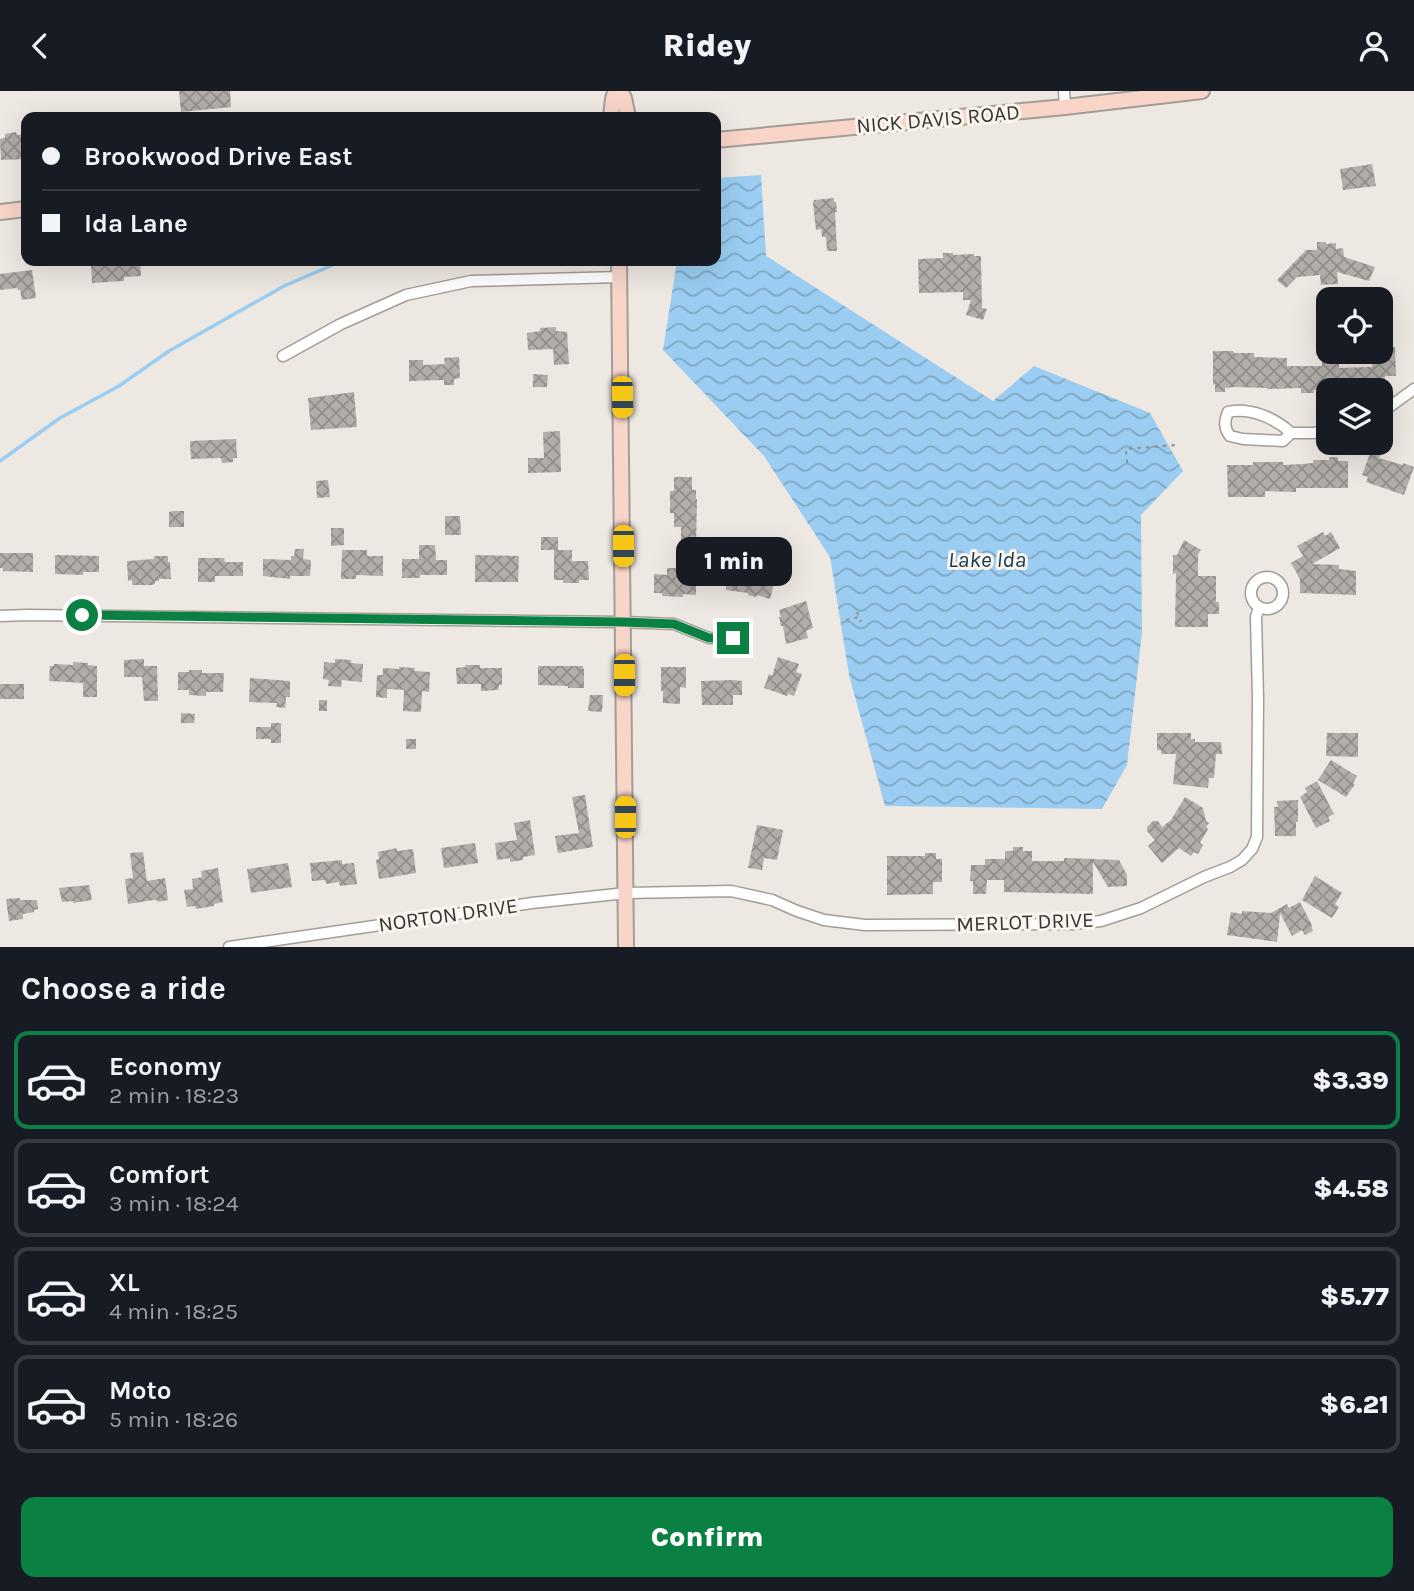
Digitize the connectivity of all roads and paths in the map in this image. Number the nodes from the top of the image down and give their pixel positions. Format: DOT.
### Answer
graph roads {
  1 [pos="618,91"];
  2 [pos="1064,91"];
  3 [pos="1202,91"];
  4 [pos="1065,107"];
  5 [pos="612,112"];
  6 [pos="627,112"];
  7 [pos="721,140"];
  8 [pos="21,210"];
  9 [pos="0,212"];
  10 [pos="620,266"];
  11 [pos="620,277"];
  12 [pos="283,356"];
  13 [pos="1414,389"];
  14 [pos="1393,404"];
  15 [pos="1291,433"];
  16 [pos="1316,433"];
  17 [pos="1177,445"];
  18 [pos="1127,463"];
  19 [pos="1259,607"];
  20 [pos="857,612"];
  21 [pos="0,617"];
  22 [pos="859,617"];
  23 [pos="846,620"];
  24 [pos="623,622"];
  25 [pos="860,622"];
  26 [pos="733,638"];
  27 [pos="626,893"];
  28 [pos="229,947"];
  29 [pos="626,947"];
  1 -- 5 [label="street"];
  1 -- 6 [label="street"];
  2 -- 4 [label="street"];
  3 -- 4 [label="street, NICK DAVIS ROAD"];
  4 -- 7 [label="street, NICK DAVIS ROAD"];
  8 -- 9 [label="street"];
  10 -- 11 [label="street"];
  11 -- 12 [label="street"];
  11 -- 24 [label="street"];
  13 -- 14 [label="street"];
  15 -- 15 [label="street"];
  15 -- 16 [label="street"];
  17 -- 18 [label="path"];
  19 -- 27 [label="street, MERLOT DRIVE"];
  20 -- 22 [label="path"];
  21 -- 24 [label="street"];
  22 -- 23 [label="path"];
  22 -- 25 [label="path"];
  24 -- 26 [label="street"];
  24 -- 27 [label="street"];
  27 -- 28 [label="street, NORTON DRIVE"];
  27 -- 29 [label="street"];
}
